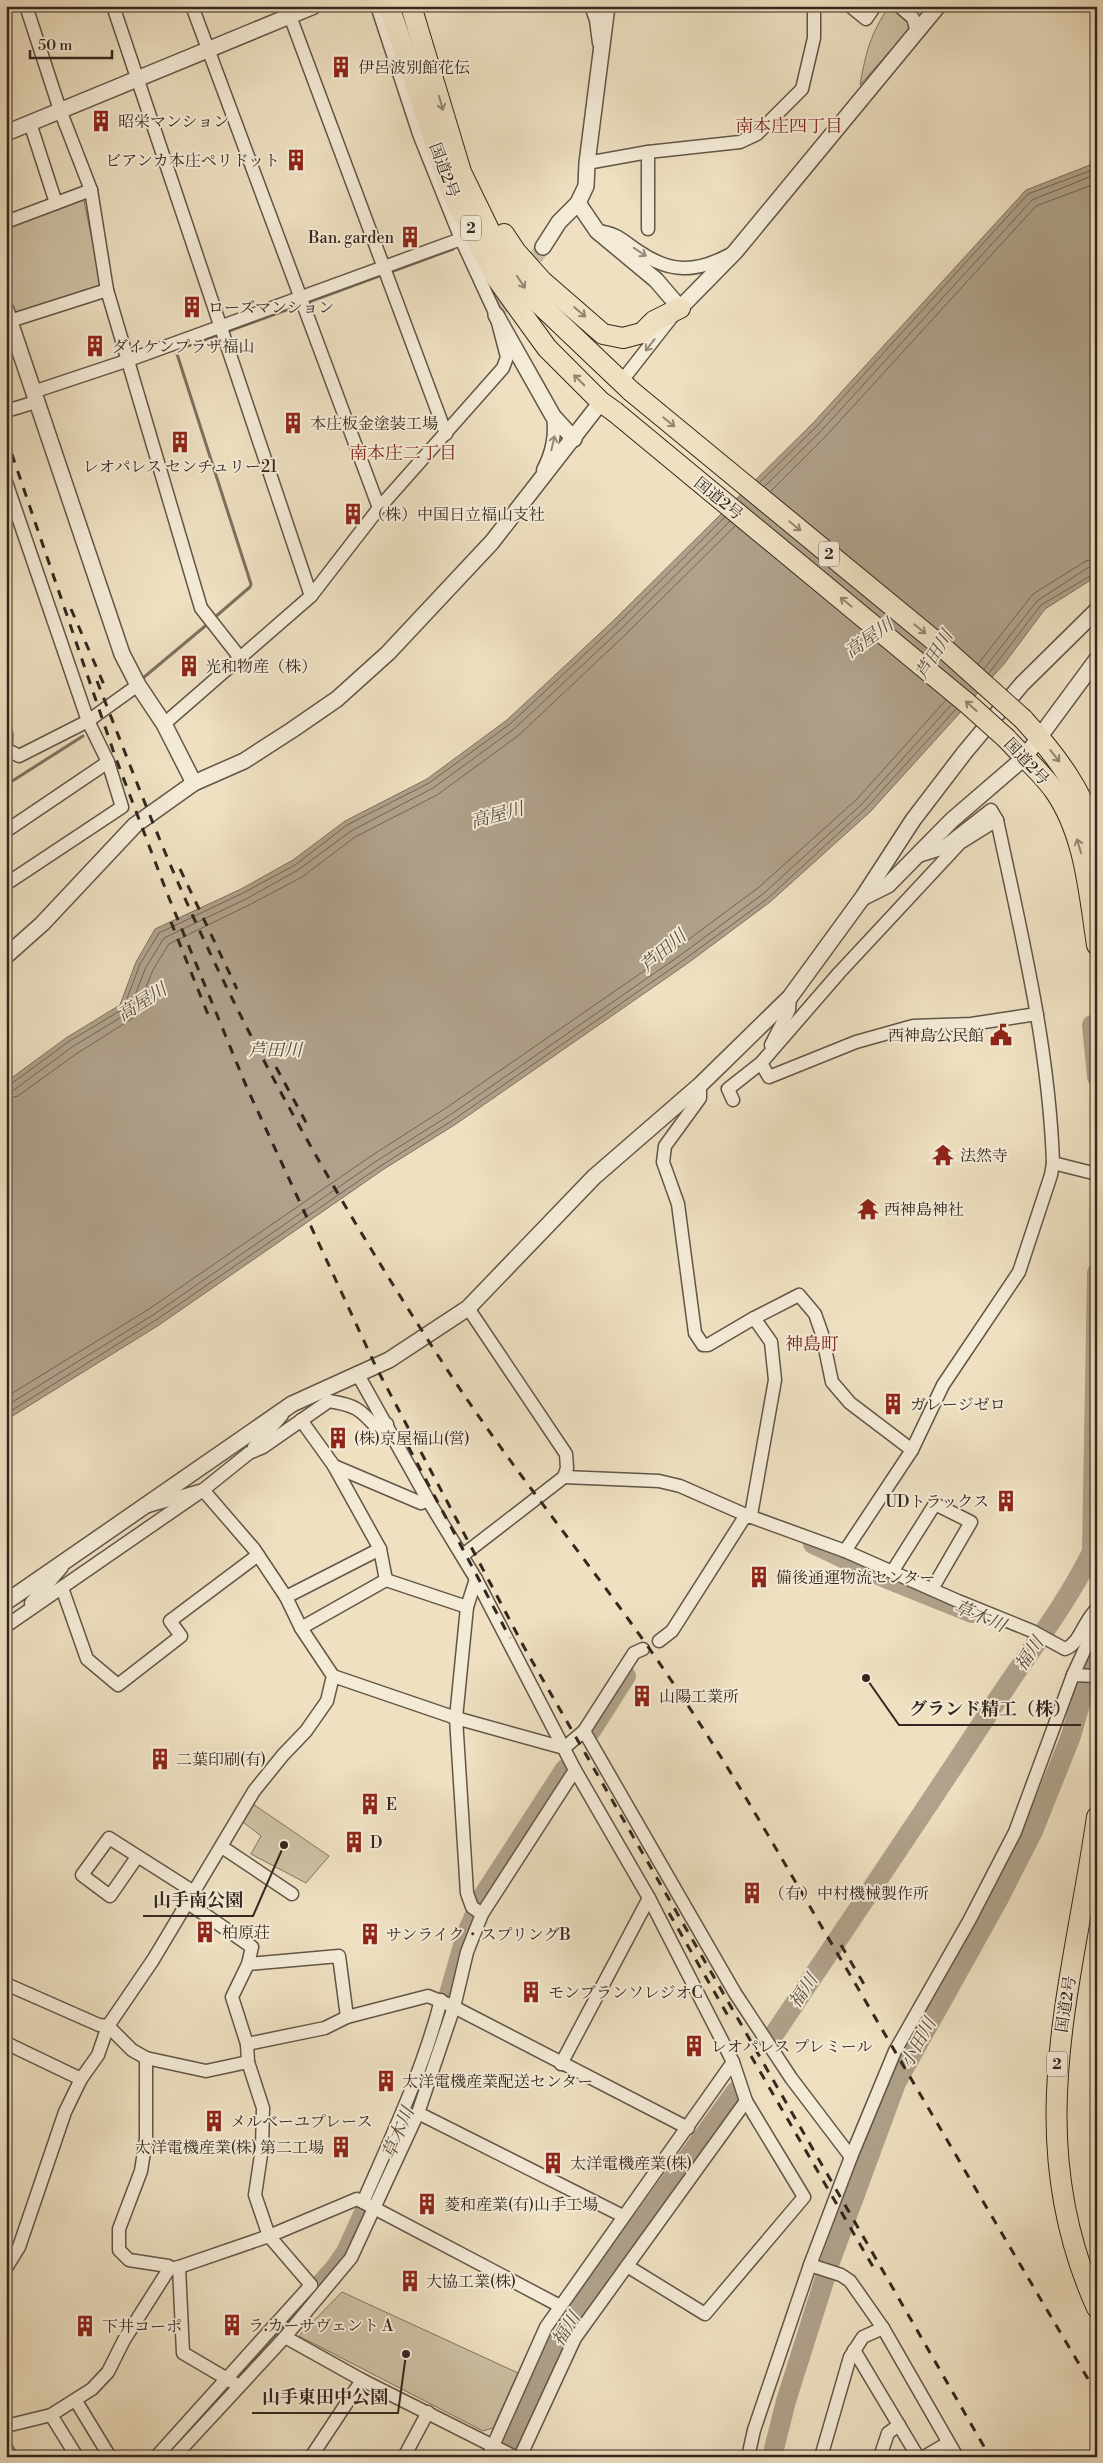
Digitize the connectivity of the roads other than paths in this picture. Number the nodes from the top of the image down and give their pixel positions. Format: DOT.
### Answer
graph roads {
  1 [pos="26,6"];
  2 [pos="113,6"];
  3 [pos="192,6"];
  4 [pos="314,6"];
  5 [pos="377,6"];
  6 [pos="389,6"];
  7 [pos="410,6"];
  8 [pos="591,6"];
  9 [pos="607,6"];
  10 [pos="814,6"];
  11 [pos="850,6"];
  12 [pos="875,6"];
  13 [pos="938,6"];
  14 [pos="904,8"];
  15 [pos="290,16"];
  16 [pos="917,32"];
  17 [pos="207,50"];
  18 [pos="600,52"];
  19 [pos="138,78"];
  20 [pos="60,110"];
  21 [pos="30,124"];
  22 [pos="6,133"];
  23 [pos="450,134"];
  24 [pos="648,152"];
  25 [pos="587,163"];
  26 [pos="91,190"];
  27 [pos="56,202"];
  28 [pos="578,203"];
  29 [pos="6,222"];
  30 [pos="648,229"];
  31 [pos="597,231"];
  32 [pos="461,239"];
  33 [pos="543,247"];
  34 [pos="735,252"];
  35 [pos="385,272"];
  36 [pos="107,290"];
  37 [pos="302,302"];
  38 [pos="680,308"];
  39 [pos="496,315"];
  40 [pos="8,316"];
  41 [pos="222,331"];
  42 [pos="126,361"];
  43 [pos="626,387"];
  44 [pos="34,397"];
  45 [pos="608,407"];
  46 [pos="6,411"];
  47 [pos="553,416"];
  48 [pos="446,434"];
  49 [pos="574,439"];
  50 [pos="6,482"];
  51 [pos="527,499"];
  52 [pos="379,508"];
  53 [pos="310,596"];
  54 [pos="1097,610"];
  55 [pos="241,659"];
  56 [pos="1097,659"];
  57 [pos="138,685"];
  58 [pos="88,721"];
  59 [pos="164,724"];
  60 [pos="6,733"];
  61 [pos="1040,737"];
  62 [pos="6,742"];
  63 [pos="6,749"];
  64 [pos="1024,758"];
  65 [pos="108,762"];
  66 [pos="194,783"];
  67 [pos="997,820"];
  68 [pos="6,831"];
  69 [pos="1097,841"];
  70 [pos="913,858"];
  71 [pos="6,884"];
  72 [pos="863,898"];
  73 [pos="1097,945"];
  74 [pos="6,956"];
  75 [pos="790,997"];
  76 [pos="1037,1014"];
  77 [pos="761,1063"];
  78 [pos="700,1085"];
  79 [pos="733,1100"];
  80 [pos="1053,1163"];
  81 [pos="1097,1174"];
  82 [pos="468,1308"];
  83 [pos="754,1318"];
  84 [pos="357,1373"];
  85 [pos="292,1404"];
  86 [pos="301,1420"];
  87 [pos="387,1424"];
  88 [pos="912,1450"];
  89 [pos="249,1453"];
  90 [pos="334,1466"];
  91 [pos="564,1478"];
  92 [pos="202,1490"];
  93 [pos="428,1500"];
  94 [pos="136,1510"];
  95 [pos="748,1515"];
  96 [pos="380,1549"];
  97 [pos="846,1551"];
  98 [pos="258,1555"];
  99 [pos="462,1555"];
  100 [pos="70,1558"];
  101 [pos="892,1572"];
  102 [pos="476,1579"];
  103 [pos="386,1580"];
  104 [pos="62,1588"];
  105 [pos="932,1589"];
  106 [pos="286,1597"];
  107 [pos="6,1602"];
  108 [pos="467,1607"];
  109 [pos="1097,1611"];
  110 [pos="20,1617"];
  111 [pos="6,1626"];
  112 [pos="301,1628"];
  113 [pos="659,1641"];
  114 [pos="643,1649"];
  115 [pos="1076,1675"];
  116 [pos="333,1676"];
  117 [pos="1096,1676"];
  118 [pos="456,1718"];
  119 [pos="584,1731"];
  120 [pos="564,1748"];
  121 [pos="575,1770"];
  122 [pos="1097,1817"];
  123 [pos="222,1847"];
  124 [pos="137,1857"];
  125 [pos="292,1894"];
  126 [pos="191,1898"];
  127 [pos="649,1898"];
  128 [pos="1097,1898"];
  129 [pos="479,1912"];
  130 [pos="248,1964"];
  131 [pos="6,1984"];
  132 [pos="447,2003"];
  133 [pos="347,2017"];
  134 [pos="108,2026"];
  135 [pos="6,2043"];
  136 [pos="247,2044"];
  137 [pos="146,2058"];
  138 [pos="248,2062"];
  139 [pos="733,2062"];
  140 [pos="561,2064"];
  141 [pos="81,2079"];
  142 [pos="746,2101"];
  143 [pos="418,2113"];
  144 [pos="688,2128"];
  145 [pos="851,2157"];
  146 [pos="368,2205"];
  147 [pos="623,2216"];
  148 [pos="269,2236"];
  149 [pos="628,2266"];
  150 [pos="813,2266"];
  151 [pos="6,2268"];
  152 [pos="174,2268"];
  153 [pos="1097,2271"];
  154 [pos="315,2290"];
  155 [pos="560,2306"];
  156 [pos="1097,2308"];
  157 [pos="883,2328"];
  158 [pos="285,2337"];
  159 [pos="854,2350"];
  160 [pos="362,2380"];
  161 [pos="233,2382"];
  162 [pos="76,2401"];
  163 [pos="428,2412"];
  164 [pos="51,2415"];
  165 [pos="899,2425"];
  166 [pos="6,2426"];
  167 [pos="948,2442"];
  168 [pos="6,2448"];
  169 [pos="493,2450"];
  170 [pos="11,2457"];
  171 [pos="77,2457"];
  172 [pos="110,2457"];
  173 [pos="156,2457"];
  174 [pos="174,2457"];
  175 [pos="311,2457"];
  176 [pos="404,2457"];
  177 [pos="515,2457"];
  178 [pos="520,2457"];
  179 [pos="748,2457"];
  180 [pos="822,2457"];
  181 [pos="880,2457"];
  182 [pos="918,2457"];
  183 [pos="924,2457"];
  184 [pos="956,2457"];
  1 -- 20 [label="street"];
  2 -- 19 [label="street"];
  3 -- 17 [label="street"];
  4 -- 15 [label="street"];
  5 -- 32 [label="street"];
  45 -- 6 [label="highway, 国道2号 / 2, one-way"];
  7 -- 23 [label="highway, 国道2号 / 2, one-way"];
  8 -- 18 [label="street"];
  9 -- 18 [label="street"];
  10 -- 24 [label="street"];
  11 -- 12 [label="street"];
  13 -- 16 [label="street"];
  14 -- 16 [label="street"];
  15 -- 17 [label="street"];
  15 -- 35 [label="street"];
  16 -- 34 [label="street"];
  17 -- 19 [label="street"];
  17 -- 37 [label="street"];
  18 -- 25 [label="street"];
  19 -- 20 [label="street"];
  19 -- 41 [label="street"];
  20 -- 21 [label="street"];
  20 -- 26 [label="street"];
  21 -- 22 [label="street"];
  21 -- 27 [label="street"];
  23 -- 38 [label="highway, one-way"];
  23 -- 43 [label="highway, 国道2号 / 2, one-way"];
  24 -- 25 [label="street"];
  24 -- 30 [label="street"];
  25 -- 28 [label="street"];
  26 -- 27 [label="street"];
  26 -- 36 [label="street"];
  27 -- 29 [label="street"];
  28 -- 31 [label="street"];
  28 -- 33 [label="street"];
  31 -- 34 [label="street, one-way"];
  31 -- 38 [label="street"];
  32 -- 35 [label="street"];
  32 -- 39 [label="street"];
  34 -- 38 [label="street"];
  35 -- 37 [label="street"];
  35 -- 48 [label="street"];
  36 -- 40 [label="street"];
  36 -- 42 [label="street"];
  37 -- 41 [label="street"];
  37 -- 52 [label="street"];
  38 -- 43 [label="street, one-way"];
  39 -- 47 [label="street"];
  39 -- 48 [label="street"];
  40 -- 44 [label="street"];
  41 -- 42 [label="street"];
  41 -- 53 [label="street"];
  42 -- 44 [label="street"];
  42 -- 55 [label="street"];
  43 -- 61 [label="highway, 国道2号 / 2, one-way, bridge"];
  44 -- 46 [label="street"];
  44 -- 57 [label="street"];
  45 -- 49 [label="street"];
  64 -- 45 [label="highway, 国道2号 / 2, one-way, bridge"];
  47 -- 49 [label="street"];
  51 -- 47 [label="street, one-way"];
  48 -- 52 [label="street"];
  49 -- 51 [label="street"];
  50 -- 58 [label="street"];
  51 -- 66 [label="street"];
  52 -- 53 [label="street"];
  53 -- 55 [label="street"];
  54 -- 72 [label="street"];
  55 -- 59 [label="street"];
  56 -- 61 [label="street"];
  57 -- 58 [label="street"];
  57 -- 59 [label="street"];
  58 -- 63 [label="street"];
  58 -- 65 [label="street"];
  59 -- 66 [label="street"];
  60 -- 62 [label="street"];
  61 -- 64 [label="street"];
  61 -- 69 [label="highway, 国道2号 / 2, one-way"];
  64 -- 70 [label="street"];
  73 -- 64 [label="highway, 国道2号 / 2, one-way"];
  65 -- 68 [label="street"];
  65 -- 71 [label="street"];
  66 -- 74 [label="street"];
  67 -- 70 [label="street"];
  67 -- 76 [label="street"];
  67 -- 77 [label="street"];
  70 -- 72 [label="street"];
  72 -- 75 [label="street"];
  75 -- 77 [label="street"];
  75 -- 78 [label="street"];
  76 -- 77 [label="street"];
  76 -- 80 [label="street"];
  77 -- 79 [label="street"];
  78 -- 82 [label="street"];
  78 -- 83 [label="street"];
  80 -- 81 [label="street"];
  80 -- 88 [label="street"];
  82 -- 84 [label="street"];
  82 -- 91 [label="street"];
  83 -- 88 [label="street"];
  83 -- 95 [label="street"];
  84 -- 85 [label="street"];
  84 -- 87 [label="street"];
  85 -- 89 [label="street"];
  85 -- 94 [label="street"];
  86 -- 87 [label="street"];
  86 -- 89 [label="street"];
  86 -- 90 [label="street"];
  87 -- 93 [label="street"];
  88 -- 97 [label="street"];
  89 -- 92 [label="street"];
  90 -- 93 [label="street"];
  90 -- 96 [label="street"];
  91 -- 95 [label="street"];
  91 -- 99 [label="street"];
  92 -- 94 [label="street"];
  92 -- 98 [label="street"];
  92 -- 104 [label="street"];
  93 -- 99 [label="street"];
  94 -- 100 [label="street"];
  95 -- 97 [label="street"];
  95 -- 113 [label="street"];
  96 -- 103 [label="street"];
  96 -- 106 [label="street"];
  97 -- 101 [label="street"];
  98 -- 104 [label="street"];
  98 -- 106 [label="street"];
  99 -- 102 [label="street"];
  100 -- 107 [label="street"];
  100 -- 110 [label="street"];
  101 -- 105 [label="street"];
  101 -- 105 [label="street"];
  102 -- 108 [label="street"];
  102 -- 120 [label="street"];
  103 -- 108 [label="street"];
  103 -- 112 [label="street"];
  104 -- 110 [label="street"];
  105 -- 109 [label="street"];
  106 -- 112 [label="street"];
  108 -- 118 [label="street"];
  109 -- 115 [label="street"];
  110 -- 111 [label="street"];
  112 -- 116 [label="street"];
  114 -- 119 [label="street"];
  115 -- 117 [label="street"];
  115 -- 145 [label="street"];
  116 -- 118 [label="street"];
  116 -- 123 [label="street"];
  118 -- 120 [label="street"];
  118 -- 129 [label="street"];
  119 -- 120 [label="street"];
  119 -- 145 [label="street"];
  120 -- 121 [label="street"];
  121 -- 127 [label="street"];
  121 -- 129 [label="street"];
  122 -- 156 [label="highway, 国道2号 / 2"];
  123 -- 125 [label="street"];
  123 -- 126 [label="street"];
  124 -- 124 [label="street"];
  124 -- 126 [label="street"];
  126 -- 130 [label="street"];
  126 -- 134 [label="street"];
  127 -- 139 [label="street"];
  127 -- 140 [label="street"];
  128 -- 153 [label="highway, 国道2号 / 2"];
  129 -- 132 [label="street"];
  130 -- 133 [label="street"];
  130 -- 136 [label="street"];
  131 -- 134 [label="street"];
  132 -- 133 [label="street"];
  132 -- 140 [label="street"];
  132 -- 143 [label="street"];
  132 -- 146 [label="street"];
  133 -- 136 [label="street"];
  134 -- 137 [label="street"];
  134 -- 141 [label="street"];
  135 -- 141 [label="street"];
  136 -- 138 [label="street"];
  137 -- 138 [label="street"];
  137 -- 152 [label="street"];
  138 -- 148 [label="street"];
  139 -- 142 [label="street"];
  139 -- 144 [label="street"];
  140 -- 144 [label="street"];
  141 -- 151 [label="street"];
  142 -- 149 [label="street"];
  142 -- 149 [label="street"];
  143 -- 146 [label="street"];
  143 -- 147 [label="street"];
  144 -- 147 [label="street"];
  145 -- 150 [label="street"];
  146 -- 148 [label="street"];
  146 -- 154 [label="street"];
  146 -- 155 [label="street"];
  147 -- 155 [label="street"];
  148 -- 152 [label="street"];
  148 -- 154 [label="street"];
  149 -- 178 [label="street"];
  150 -- 157 [label="street"];
  150 -- 179 [label="street"];
  152 -- 161 [label="street"];
  152 -- 162 [label="street"];
  154 -- 158 [label="street"];
  154 -- 161 [label="street"];
  155 -- 169 [label="street"];
  157 -- 159 [label="street"];
  157 -- 167 [label="street"];
  158 -- 160 [label="street"];
  158 -- 161 [label="street"];
  159 -- 165 [label="street"];
  159 -- 180 [label="street"];
  160 -- 163 [label="street"];
  160 -- 175 [label="street"];
  161 -- 173 [label="street"];
  161 -- 174 [label="street"];
  162 -- 164 [label="street"];
  162 -- 172 [label="street"];
  163 -- 169 [label="street"];
  163 -- 176 [label="street"];
  164 -- 166 [label="street"];
  164 -- 171 [label="street"];
  165 -- 181 [label="street"];
  165 -- 182 [label="street"];
  167 -- 183 [label="street"];
  167 -- 184 [label="street"];
  168 -- 170 [label="street"];
  169 -- 177 [label="street"];
}
